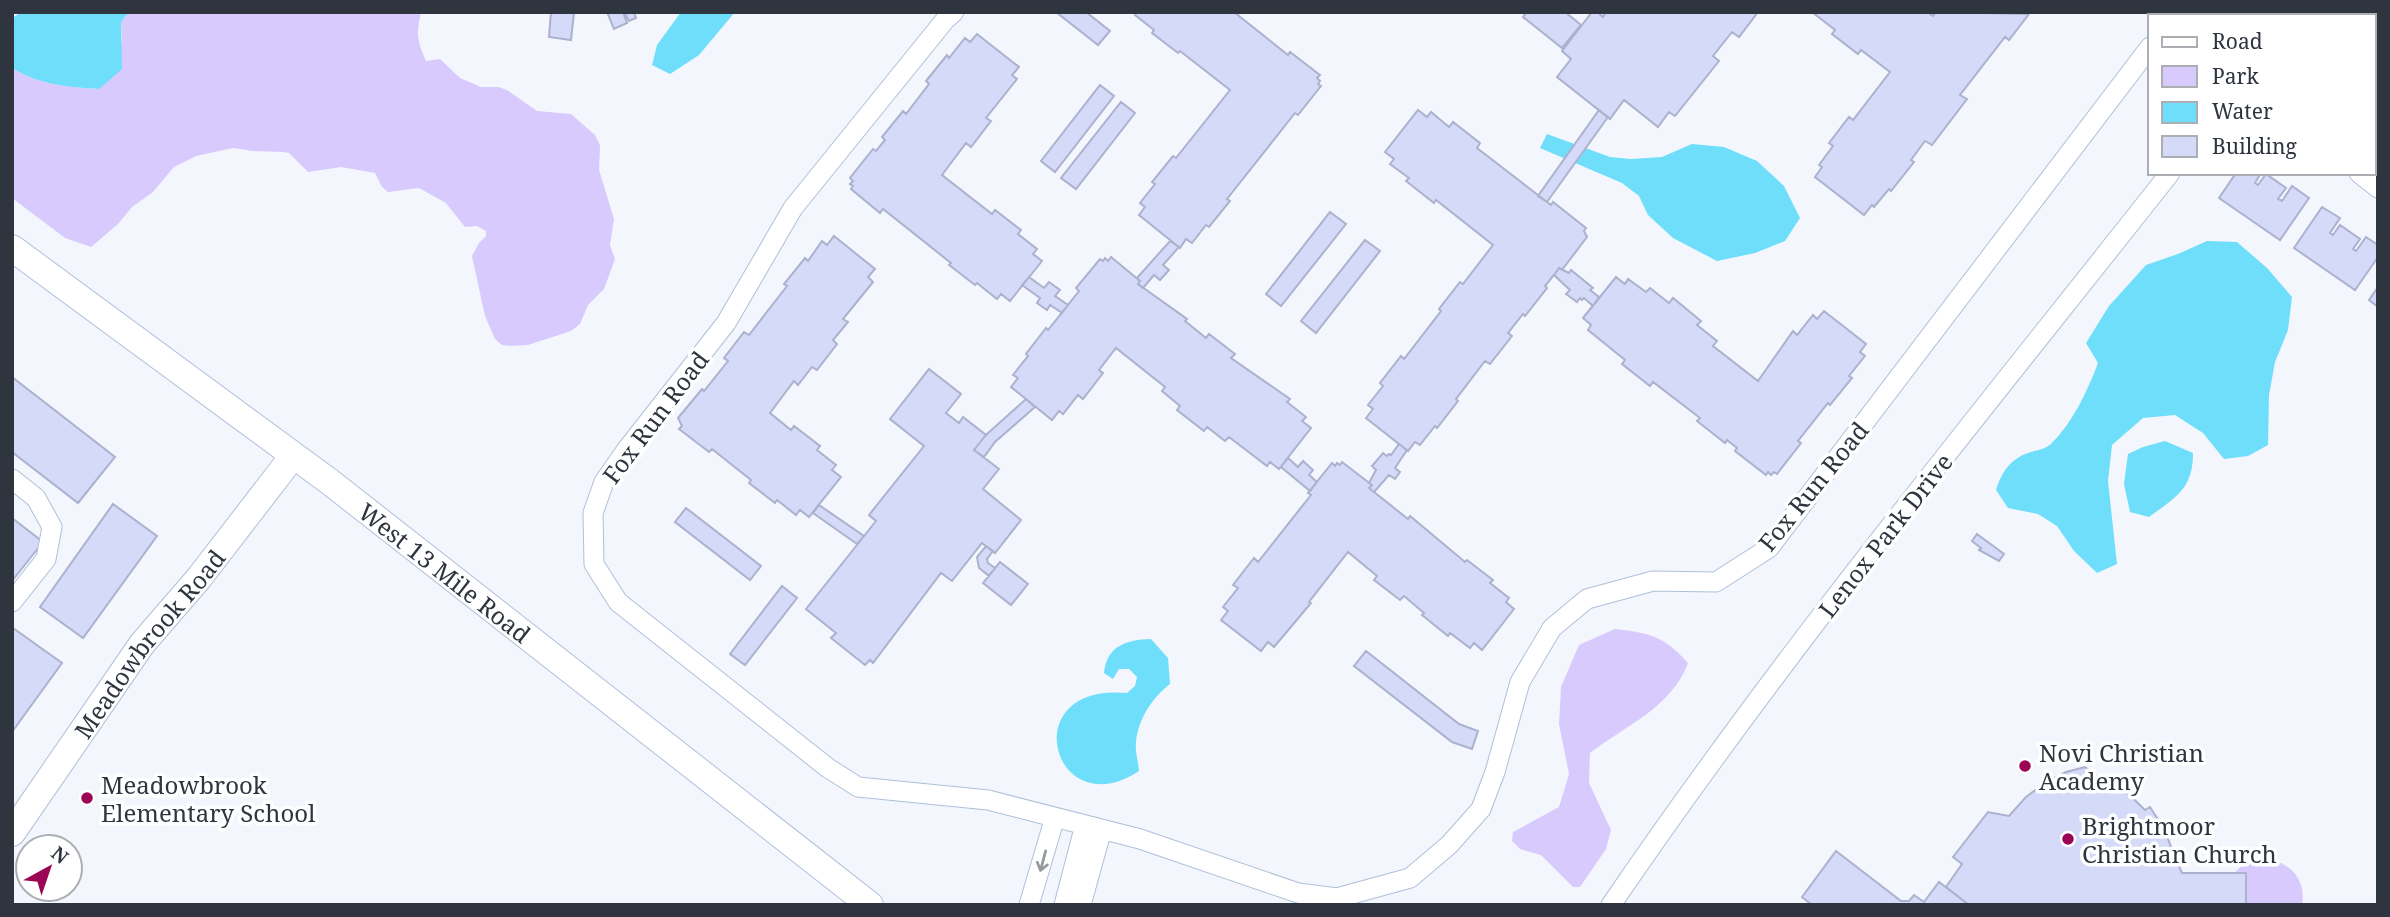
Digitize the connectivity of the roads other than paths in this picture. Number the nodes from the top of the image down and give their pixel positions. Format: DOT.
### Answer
graph roads {
  1 [pos="954,12"];
  2 [pos="2148,50"];
  3 [pos="2167,175"];
  4 [pos="2362,175"];
  5 [pos="2378,188"];
  6 [pos="12,248"];
  7 [pos="293,456"];
  8 [pos="12,479"];
  9 [pos="12,602"];
  10 [pos="1055,817"];
  11 [pos="1094,827"];
  12 [pos="12,833"];
  13 [pos="870,905"];
  14 [pos="1029,905"];
  15 [pos="1064,905"];
  16 [pos="1081,905"];
  17 [pos="1611,905"];
  1 -- 10 [label="street, Fox Run Road"];
  2 -- 11 [label="street, Fox Run Road"];
  3 -- 17 [label="street, Lenox Park Drive"];
  4 -- 5 [label="street"];
  6 -- 7 [label="street, West 13 Mile Road"];
  7 -- 12 [label="street, Meadowbrook Road"];
  7 -- 13 [label="street, West 13 Mile Road"];
  8 -- 9 [label="street"];
  10 -- 11 [label="street, Fox Run Road"];
  10 -- 14 [label="street, one-way"];
  11 -- 15 [label="street"];
  11 -- 16 [label="street"];
}
